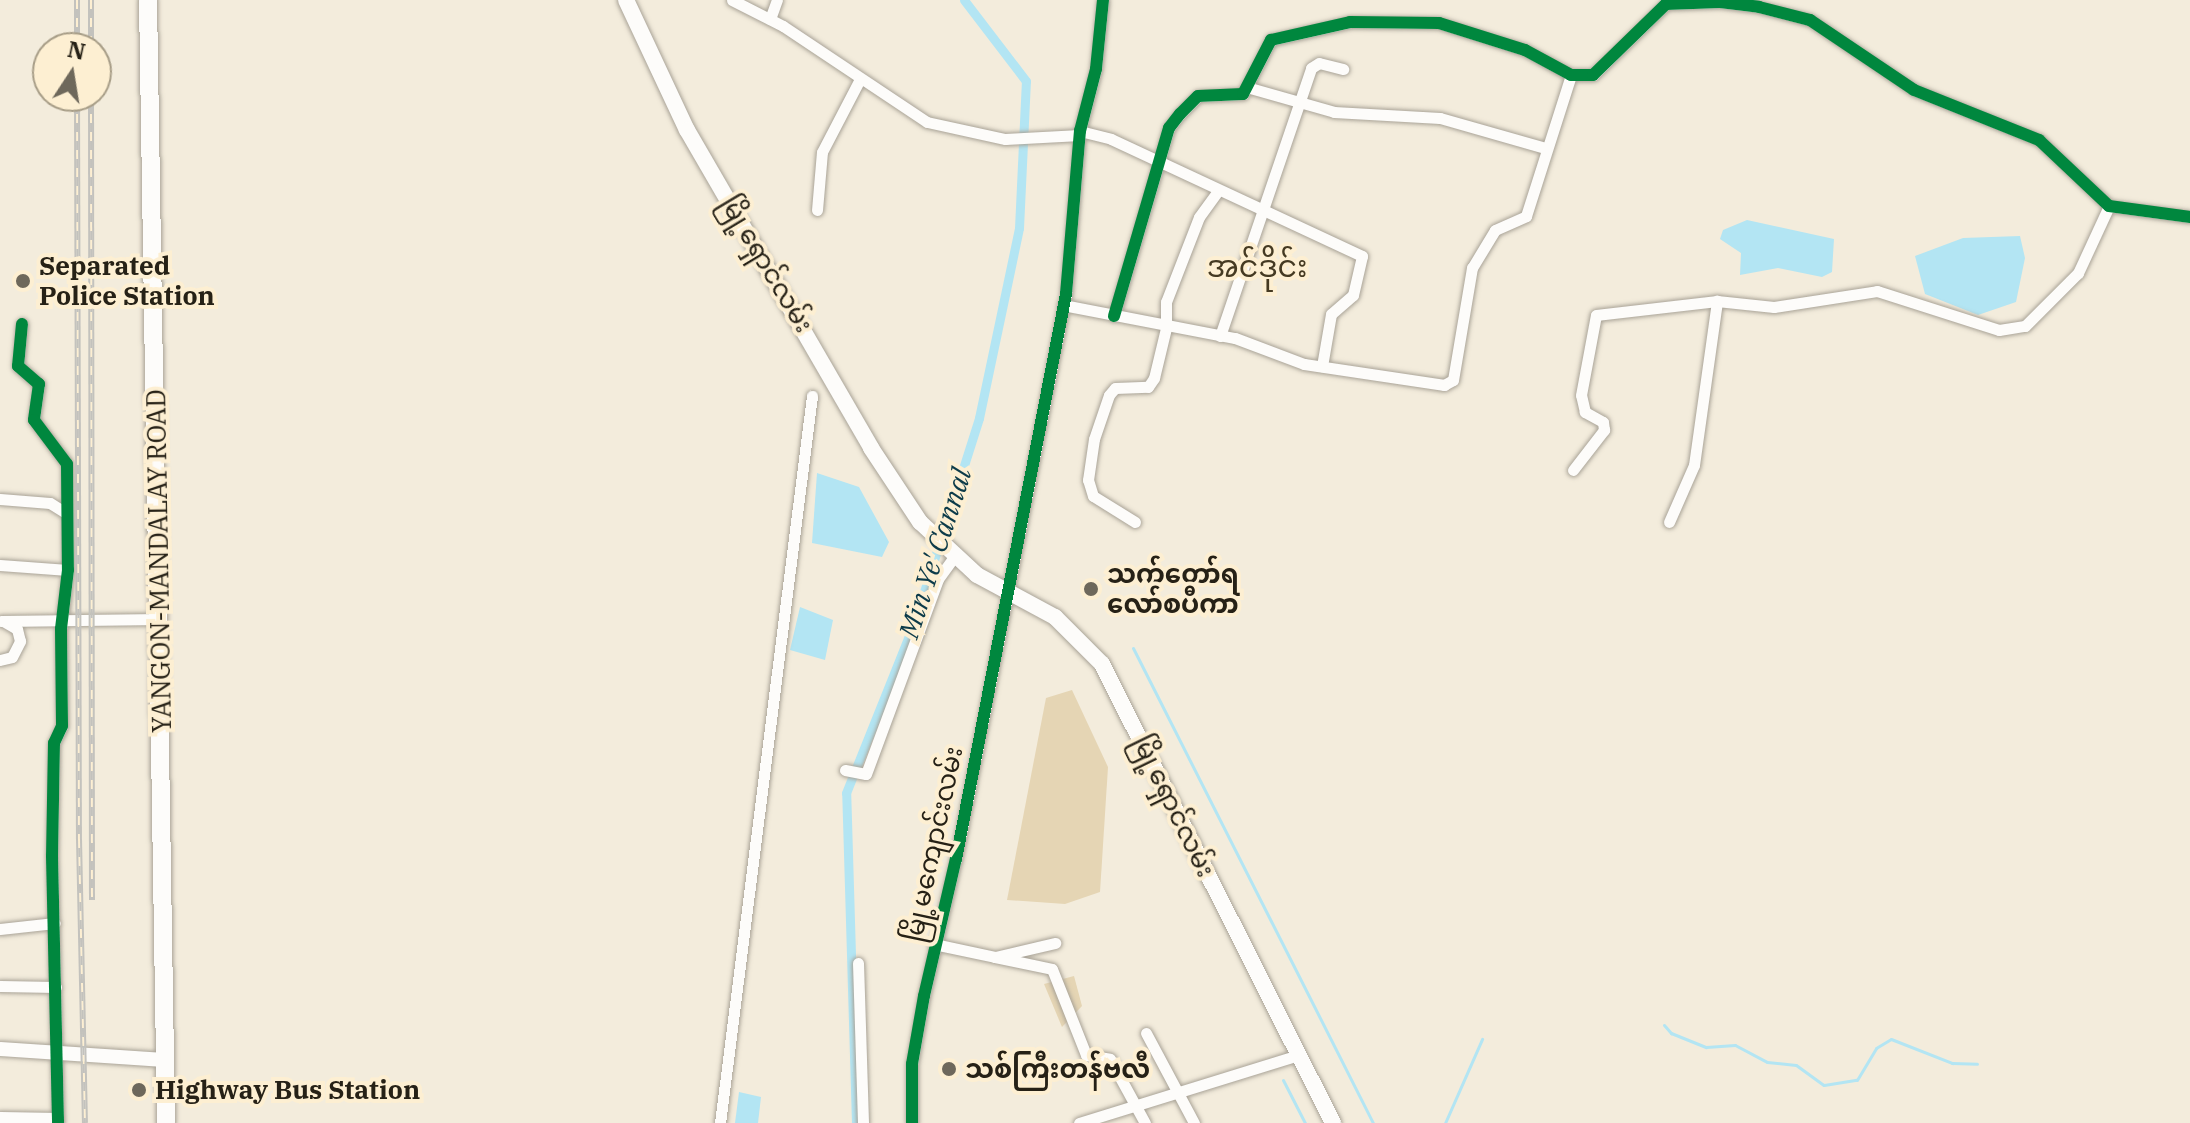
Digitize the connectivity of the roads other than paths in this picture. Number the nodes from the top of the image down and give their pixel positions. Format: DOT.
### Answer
graph roads {
  1 [pos="148,0"];
  2 [pos="626,0"];
  3 [pos="732,0"];
  4 [pos="777,0"];
  5 [pos="1103,0"];
  6 [pos="770,19"];
  7 [pos="1343,69"];
  8 [pos="1571,75"];
  9 [pos="859,81"];
  10 [pos="1250,88"];
  11 [pos="1300,105"];
  12 [pos="1080,133"];
  13 [pos="1545,148"];
  14 [pos="1159,162"];
  15 [pos="1218,191"];
  16 [pos="2109,206"];
  17 [pos="817,210"];
  18 [pos="1262,211"];
  19 [pos="2190,217"];
  20 [pos="1717,301"];
  21 [pos="1063,305"];
  22 [pos="1114,316"];
  23 [pos="22,324"];
  24 [pos="1166,328"];
  25 [pos="1220,336"];
  26 [pos="1322,366"];
  27 [pos="812,396"];
  28 [pos="1573,470"];
  29 [pos="0,499"];
  30 [pos="66,513"];
  31 [pos="1135,522"];
  32 [pos="1669,522"];
  33 [pos="950,553"];
  34 [pos="0,565"];
  35 [pos="68,570"];
  36 [pos="1007,593"];
  37 [pos="161,619"];
  38 [pos="0,621"];
  39 [pos="63,621"];
  40 [pos="0,660"];
  41 [pos="845,770"];
  42 [pos="55,923"];
  43 [pos="0,929"];
  44 [pos="1055,943"];
  45 [pos="934,944"];
  46 [pos="995,957"];
  47 [pos="858,963"];
  48 [pos="0,986"];
  49 [pos="56,987"];
  50 [pos="1146,1033"];
  51 [pos="0,1049"];
  52 [pos="57,1051"];
  53 [pos="1298,1055"];
  54 [pos="165,1060"];
  55 [pos="1178,1091"];
  56 [pos="1134,1103"];
  57 [pos="0,1117"];
  58 [pos="58,1121"];
  59 [pos="1080,1122"];
  60 [pos="166,1123"];
  61 [pos="720,1123"];
  62 [pos="863,1123"];
  63 [pos="912,1123"];
  64 [pos="1145,1123"];
  65 [pos="1194,1123"];
  66 [pos="1333,1123"];
  1 -- 37 [label="highway, YANGON-MANDALAY ROAD"];
  2 -- 33 [label="main road, မြို့ရှောင်လမ်း"];
  3 -- 6 [label="street"];
  4 -- 6 [label="street"];
  5 -- 12 [label="street, မြို့မကျောင်းလမ်း"];
  6 -- 9 [label="street"];
  7 -- 11 [label="street"];
  8 -- 10 [label="street"];
  8 -- 13 [label="street"];
  8 -- 16 [label="street"];
  9 -- 12 [label="street"];
  9 -- 17 [label="street"];
  10 -- 11 [label="street"];
  10 -- 14 [label="street"];
  11 -- 13 [label="street"];
  11 -- 18 [label="street"];
  12 -- 14 [label="street"];
  12 -- 21 [label="street, မြို့မကျောင်းလမ်း"];
  13 -- 26 [label="street"];
  14 -- 15 [label="street"];
  14 -- 22 [label="street"];
  15 -- 18 [label="street"];
  15 -- 24 [label="street"];
  16 -- 19 [label="street"];
  16 -- 20 [label="street"];
  18 -- 25 [label="street"];
  18 -- 26 [label="street"];
  20 -- 28 [label="street"];
  20 -- 32 [label="street"];
  21 -- 22 [label="street"];
  21 -- 36 [label="street, မြို့မကျောင်းလမ်း"];
  22 -- 24 [label="street"];
  23 -- 30 [label="street"];
  24 -- 25 [label="street"];
  24 -- 31 [label="street"];
  25 -- 26 [label="street"];
  27 -- 61 [label="street"];
  29 -- 30 [label="street"];
  30 -- 35 [label="street"];
  33 -- 36 [label="main road, မြို့ရှောင်လမ်း"];
  33 -- 41 [label="street"];
  34 -- 35 [label="street"];
  35 -- 39 [label="street"];
  36 -- 45 [label="street, မြို့မကျောင်းလမ်း"];
  36 -- 53 [label="main road, မြို့ရှောင်လမ်း"];
  37 -- 39 [label="street"];
  37 -- 54 [label="highway, YANGON-MANDALAY ROAD"];
  38 -- 39 [label="street"];
  38 -- 40 [label="street"];
  39 -- 42 [label="street"];
  42 -- 43 [label="street"];
  42 -- 49 [label="street"];
  44 -- 46 [label="street"];
  45 -- 46 [label="street"];
  45 -- 63 [label="street, မြို့မကျောင်းလမ်း"];
  46 -- 56 [label="street"];
  47 -- 62 [label="street"];
  48 -- 49 [label="street"];
  49 -- 52 [label="street"];
  50 -- 55 [label="street"];
  51 -- 52 [label="street"];
  52 -- 54 [label="street"];
  52 -- 58 [label="street"];
  53 -- 55 [label="street"];
  53 -- 66 [label="main road, မြို့ရှောင်လမ်း"];
  54 -- 60 [label="highway, YANGON-MANDALAY ROAD"];
  55 -- 56 [label="street"];
  55 -- 65 [label="street"];
  56 -- 59 [label="street"];
  56 -- 64 [label="street"];
  57 -- 58 [label="street"];
}
